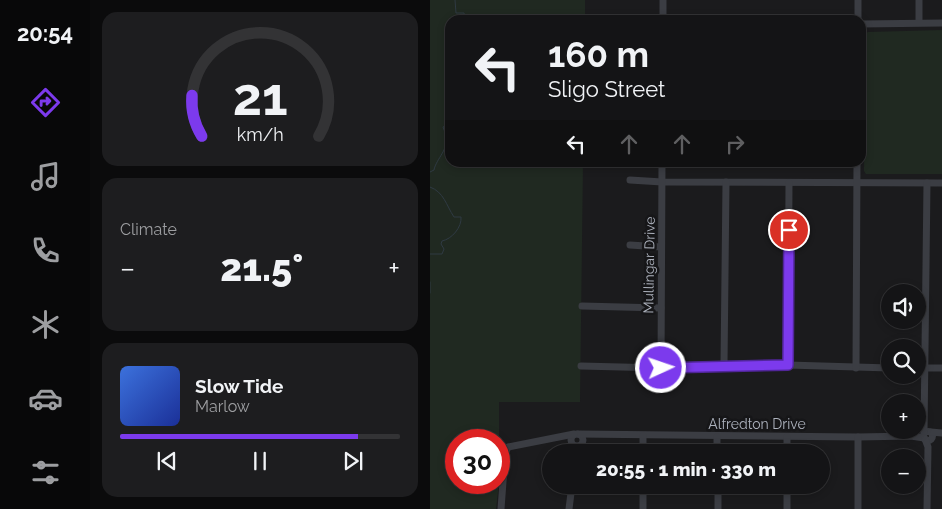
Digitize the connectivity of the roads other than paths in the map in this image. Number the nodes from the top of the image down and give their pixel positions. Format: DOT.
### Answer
graph roads {
  1 [pos="663,0"];
  2 [pos="858,0"];
  3 [pos="920,0"];
  4 [pos="663,15"];
  5 [pos="858,15"];
  6 [pos="919,22"];
  7 [pos="942,23"];
  8 [pos="866,24"];
  9 [pos="662,167"];
  10 [pos="857,167"];
  11 [pos="630,180"];
  12 [pos="662,182"];
  13 [pos="726,182"];
  14 [pos="789,183"];
  15 [pos="857,183"];
  16 [pos="927,184"];
  17 [pos="942,184"];
  18 [pos="630,245"];
  19 [pos="661,247"];
  20 [pos="582,306"];
  21 [pos="661,308"];
  22 [pos="724,365"];
  23 [pos="788,365"];
  24 [pos="581,366"];
  25 [pos="926,367"];
  26 [pos="661,368"];
  27 [pos="856,368"];
  28 [pos="881,368"];
  29 [pos="942,368"];
  30 [pos="576,434"];
  31 [pos="927,434"];
  32 [pos="942,434"];
  33 [pos="603,436"];
  34 [pos="643,436"];
  35 [pos="717,437"];
  36 [pos="787,437"];
  37 [pos="858,437"];
  38 [pos="551,438"];
  39 [pos="571,444"];
  40 [pos="582,444"];
  41 [pos="643,444"];
  42 [pos="717,444"];
  43 [pos="787,444"];
  44 [pos="571,494"];
  45 [pos="643,494"];
  46 [pos="718,494"];
  47 [pos="787,494"];
  48 [pos="501,509"];
  49 [pos="569,509"];
  50 [pos="643,509"];
  51 [pos="718,509"];
  52 [pos="787,509"];
  53 [pos="858,509"];
  54 [pos="927,509"];
  1 -- 4 [label="street"];
  2 -- 5 [label="street"];
  3 -- 6 [label="street"];
  6 -- 7 [label="street"];
  6 -- 8 [label="street"];
  9 -- 12 [label="street, Mullingar Drive"];
  10 -- 15 [label="street"];
  11 -- 12 [label="street"];
  12 -- 13 [label="street"];
  12 -- 19 [label="street, Mullingar Drive"];
  13 -- 14 [label="street"];
  13 -- 22 [label="street"];
  14 -- 15 [label="street"];
  14 -- 23 [label="street"];
  15 -- 16 [label="street"];
  15 -- 27 [label="street"];
  16 -- 17 [label="street"];
  16 -- 25 [label="street"];
  18 -- 19 [label="street"];
  19 -- 21 [label="street, Mullingar Drive"];
  20 -- 21 [label="street"];
  21 -- 26 [label="street, Mullingar Drive"];
  22 -- 23 [label="street"];
  22 -- 26 [label="street"];
  23 -- 27 [label="street"];
  24 -- 26 [label="street"];
  25 -- 29 [label="street"];
  25 -- 31 [label="street"];
  27 -- 28 [label="street"];
  30 -- 33 [label="street, Alfredton Drive"];
  30 -- 38 [label="street, Alfredton Drive"];
  30 -- 39 [label="street"];
  30 -- 40 [label="street"];
  31 -- 32 [label="street, Alfredton Drive"];
  31 -- 37 [label="street, Alfredton Drive"];
  31 -- 54 [label="street"];
  33 -- 34 [label="street, Alfredton Drive"];
  33 -- 40 [label="street, Alfredton Drive"];
  34 -- 35 [label="street, Alfredton Drive"];
  34 -- 41 [label="street"];
  35 -- 36 [label="street, Alfredton Drive"];
  35 -- 42 [label="street"];
  36 -- 37 [label="street, Alfredton Drive"];
  36 -- 43 [label="street"];
  37 -- 53 [label="street"];
  38 -- 39 [label="street"];
  38 -- 48 [label="street, Alfredton Drive"];
  44 -- 49 [label="street"];
  45 -- 50 [label="street"];
  46 -- 51 [label="street"];
  47 -- 52 [label="street"];
}
